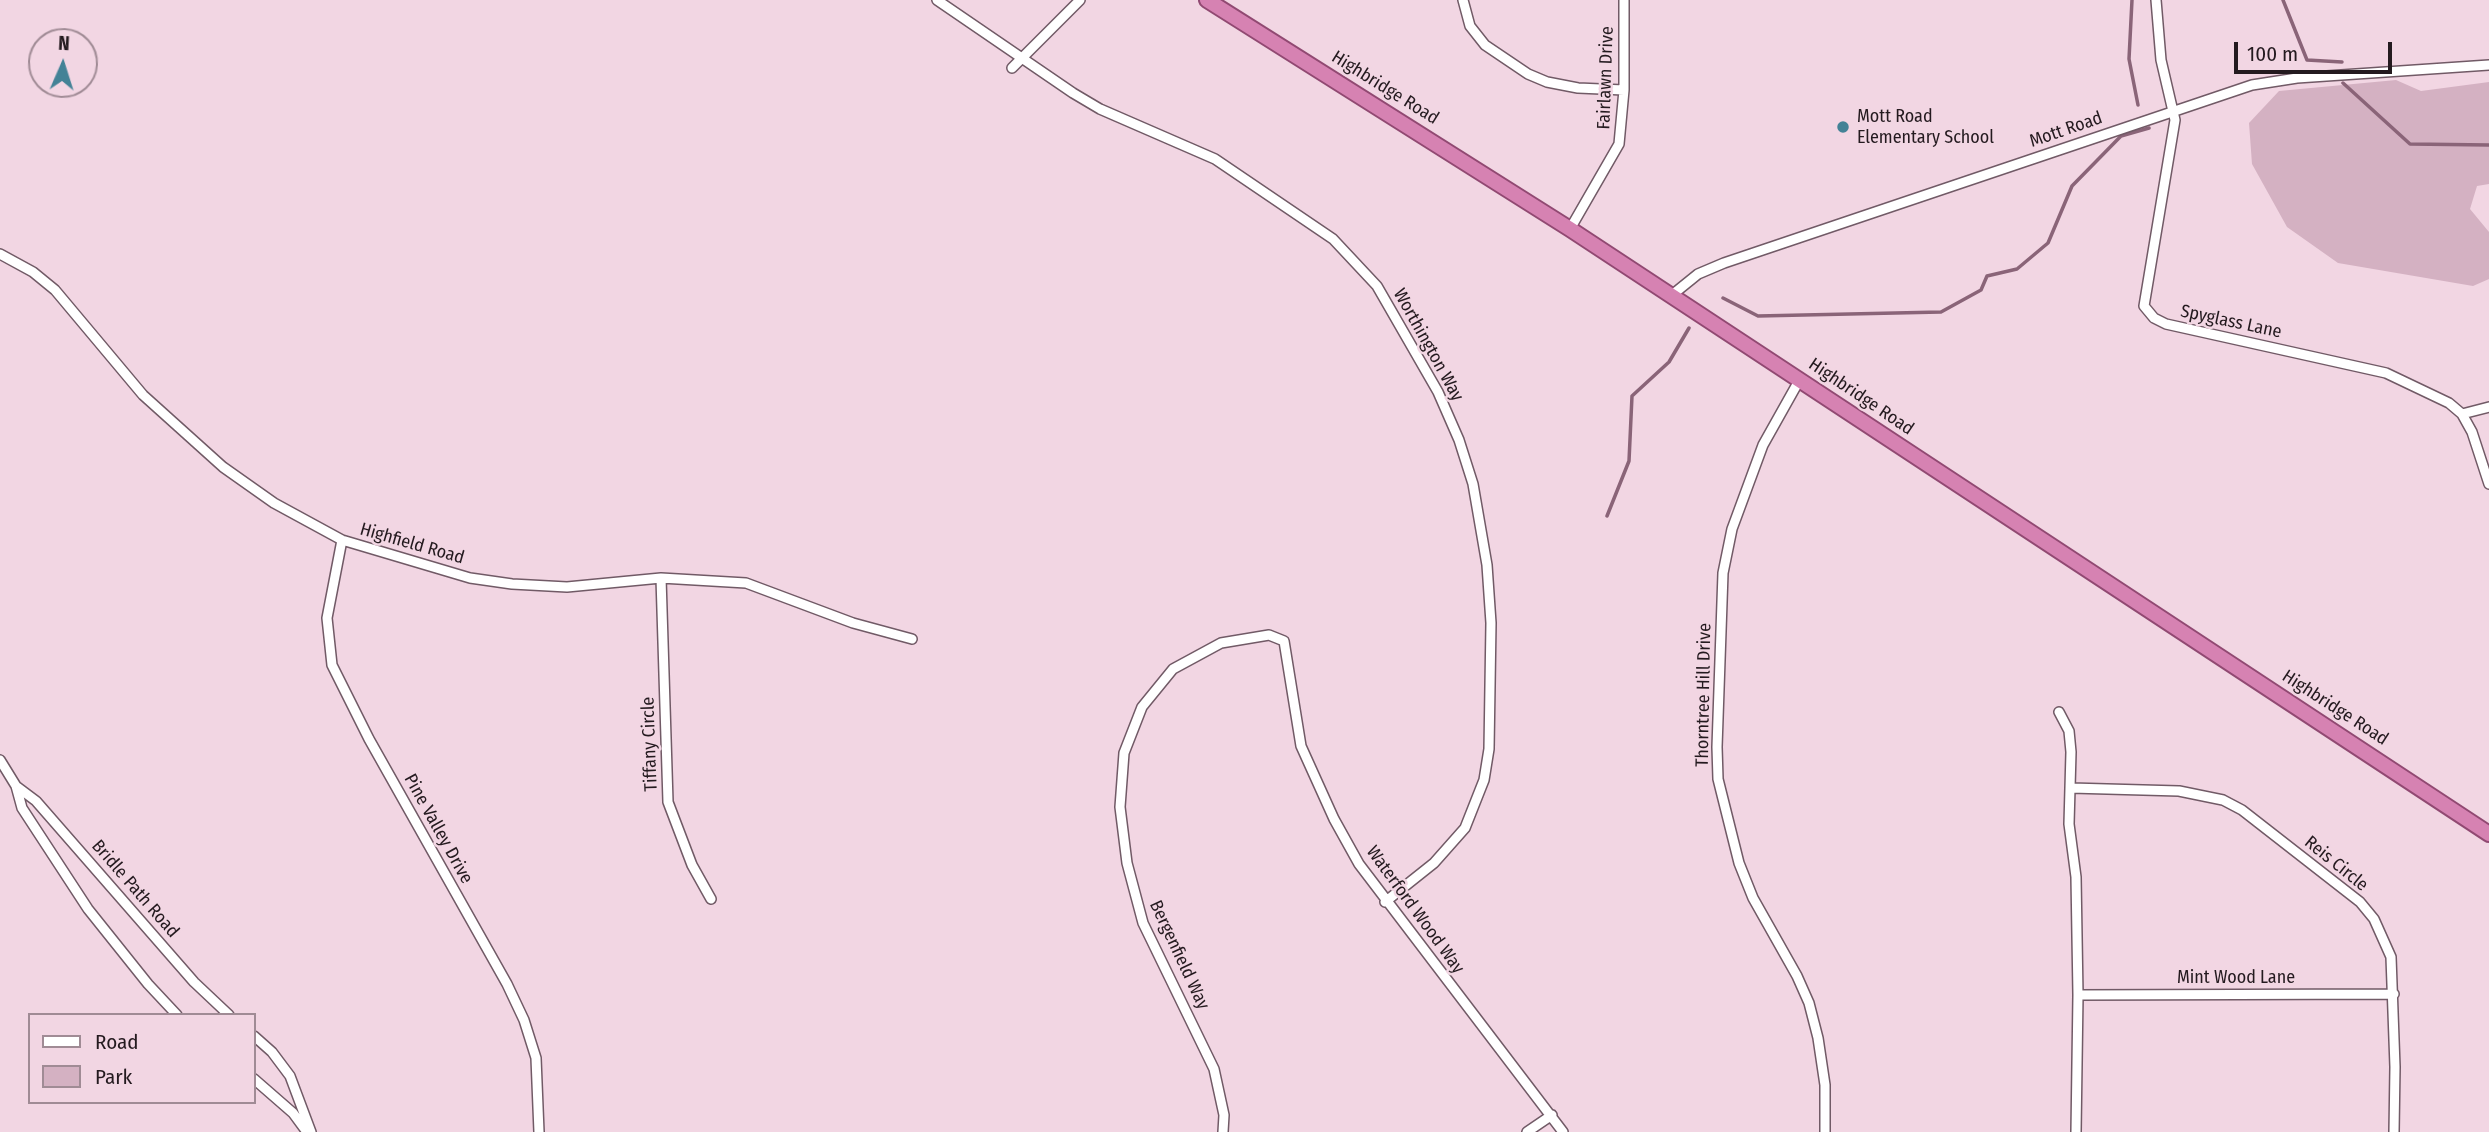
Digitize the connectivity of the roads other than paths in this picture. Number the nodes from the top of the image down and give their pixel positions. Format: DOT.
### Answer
graph roads {
  1 [pos="937,0"];
  2 [pos="1080,0"];
  3 [pos="1207,0"];
  4 [pos="1463,0"];
  5 [pos="1624,0"];
  6 [pos="2157,0"];
  7 [pos="1022,57"];
  8 [pos="2489,65"];
  9 [pos="1012,68"];
  10 [pos="1624,90"];
  11 [pos="2175,110"];
  12 [pos="1570,229"];
  13 [pos="0,254"];
  14 [pos="1672,295"];
  15 [pos="1800,379"];
  16 [pos="2489,407"];
  17 [pos="2462,414"];
  18 [pos="2489,484"];
  19 [pos="342,540"];
  20 [pos="661,578"];
  21 [pos="912,639"];
  22 [pos="1284,641"];
  23 [pos="2059,712"];
  24 [pos="0,760"];
  25 [pos="16,786"];
  26 [pos="2071,788"];
  27 [pos="2489,834"];
  28 [pos="711,899"];
  29 [pos="1385,902"];
  30 [pos="2394,994"];
  31 [pos="2078,995"];
  32 [pos="175,1013"];
  33 [pos="227,1013"];
  34 [pos="256,1038"];
  35 [pos="256,1081"];
  36 [pos="1552,1115"];
  37 [pos="309,1132"];
  38 [pos="539,1132"];
  39 [pos="1223,1132"];
  40 [pos="1527,1132"];
  41 [pos="1563,1132"];
  42 [pos="1825,1132"];
  43 [pos="2076,1132"];
  44 [pos="2394,1132"];
  1 -- 7 [label="street, Worthington Way"];
  2 -- 7 [label="street"];
  3 -- 12 [label="highway, Highbridge Road"];
  4 -- 10 [label="street"];
  5 -- 10 [label="street, Fairlawn Drive"];
  6 -- 11 [label="street, Spyglass Lane"];
  7 -- 9 [label="street"];
  7 -- 29 [label="street, Worthington Way"];
  8 -- 11 [label="street, Mott Road"];
  10 -- 12 [label="street, Fairlawn Drive"];
  11 -- 14 [label="street, Mott Road"];
  11 -- 17 [label="street, Spyglass Lane"];
  12 -- 14 [label="highway, Highbridge Road"];
  13 -- 19 [label="street, Highfield Road"];
  14 -- 15 [label="highway, Highbridge Road"];
  15 -- 27 [label="highway, Highbridge Road"];
  15 -- 42 [label="street, Thorntree Hill Drive"];
  16 -- 17 [label="street"];
  17 -- 18 [label="street"];
  19 -- 20 [label="street, Highfield Road"];
  19 -- 38 [label="street, Pine Valley Drive"];
  20 -- 21 [label="street, Highfield Road"];
  20 -- 28 [label="street, Tiffany Circle"];
  22 -- 29 [label="street, Waterford Wood Way"];
  22 -- 39 [label="street, Bergenfield Way"];
  23 -- 26 [label="street"];
  24 -- 25 [label="street, Bridle Path Road"];
  25 -- 32 [label="street, Bridle Path Road"];
  25 -- 33 [label="street, Bridle Path Road"];
  26 -- 30 [label="street, Reis Circle"];
  26 -- 31 [label="street"];
  29 -- 36 [label="street, Waterford Wood Way"];
  30 -- 31 [label="street, Mint Wood Lane"];
  30 -- 44 [label="street, Reis Circle"];
  31 -- 43 [label="street"];
  34 -- 37 [label="street"];
  35 -- 37 [label="street"];
  36 -- 40 [label="street"];
  36 -- 41 [label="street, Waterford Wood Way"];
}
